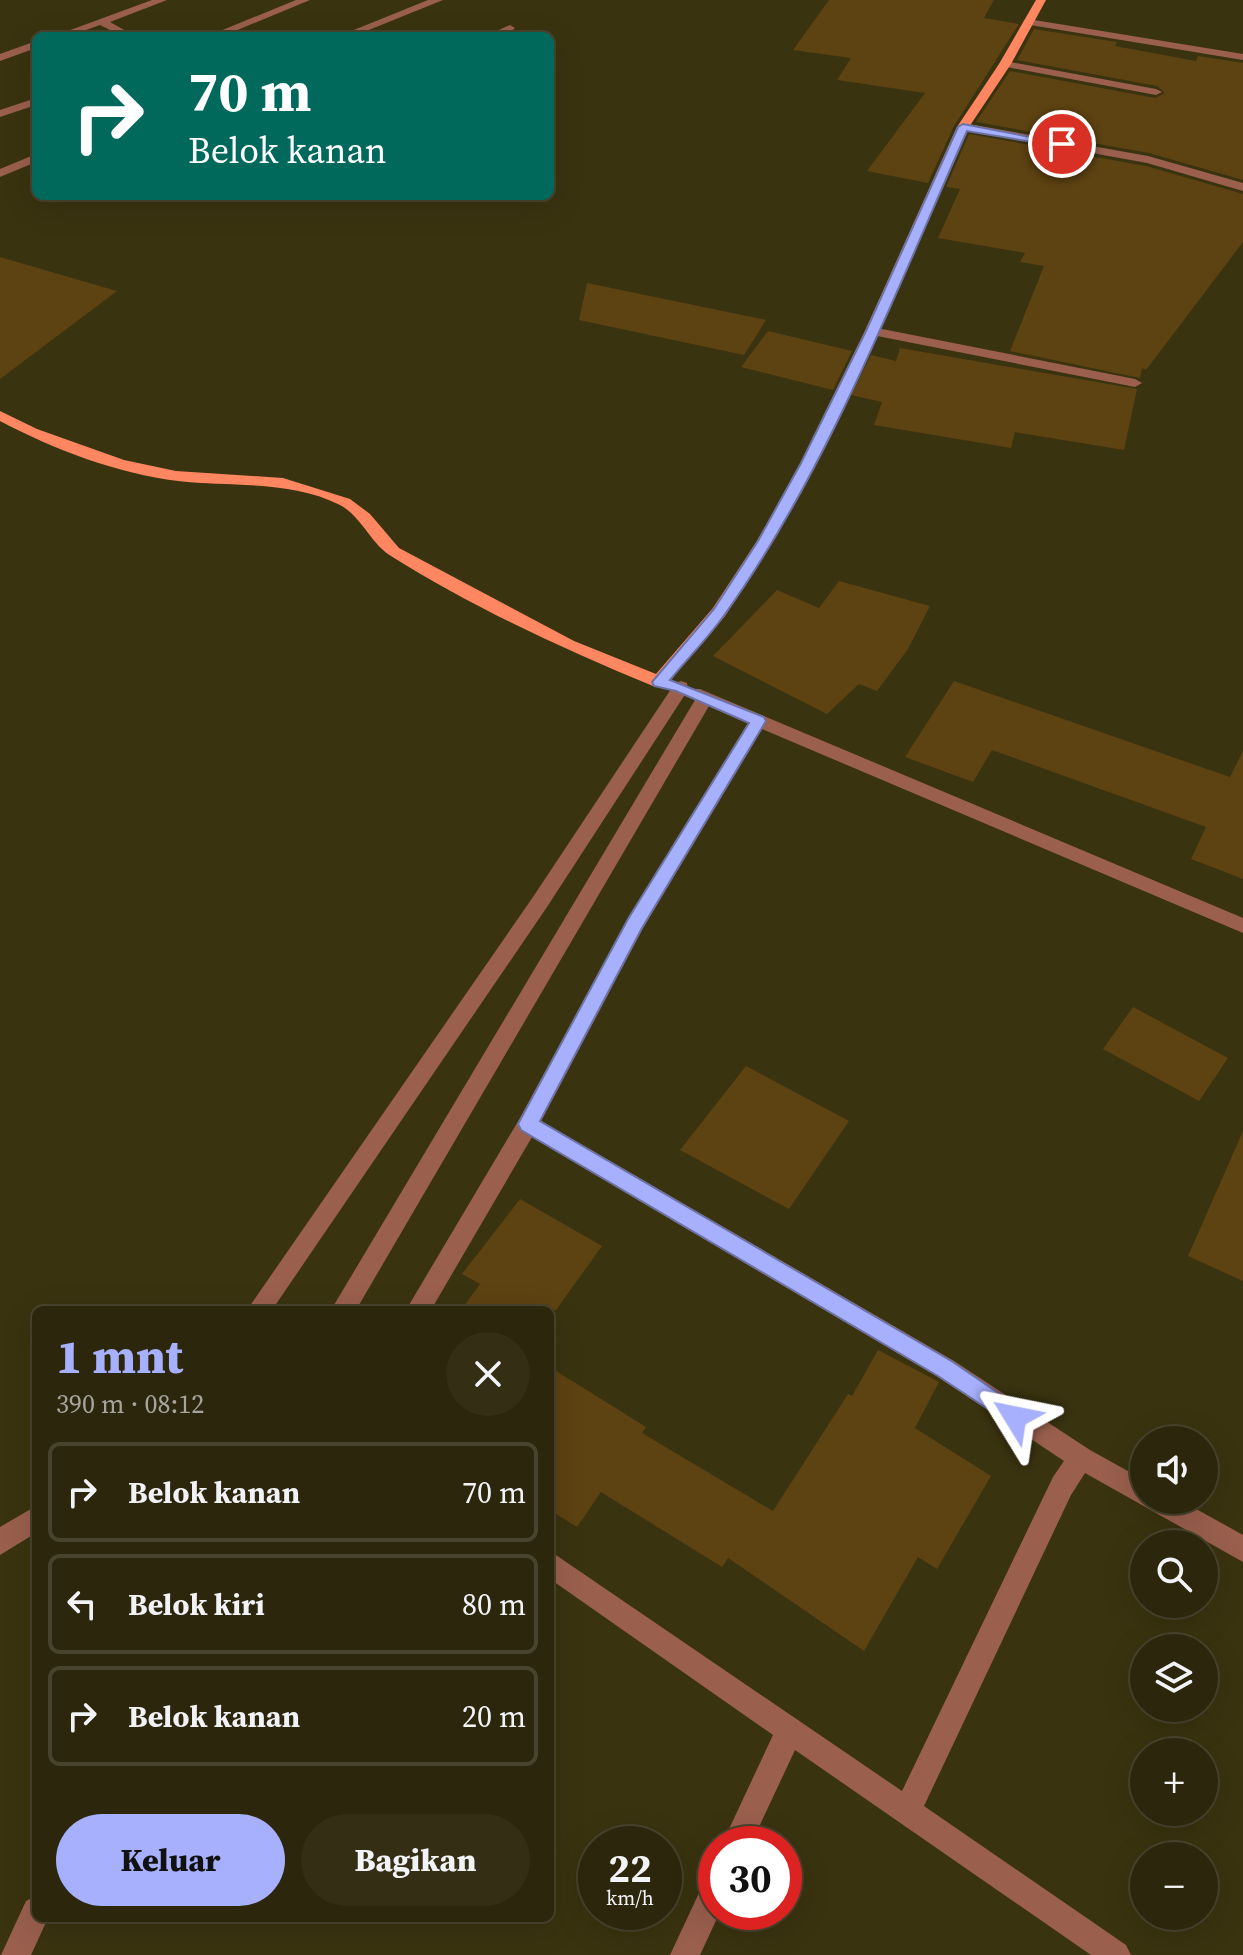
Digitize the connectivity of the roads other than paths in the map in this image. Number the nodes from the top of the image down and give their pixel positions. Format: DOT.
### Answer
graph roads {
  1 [pos="162,0"];
  2 [pos="305,0"];
  3 [pos="438,0"];
  4 [pos="1041,0"];
  5 [pos="100,21"];
  6 [pos="1028,22"];
  7 [pos="510,28"];
  8 [pos="70,32"];
  9 [pos="122,32"];
  10 [pos="223,32"];
  11 [pos="354,32"];
  12 [pos="500,32"];
  13 [pos="1243,45"];
  14 [pos="32,46"];
  15 [pos="1239,56"];
  16 [pos="0,58"];
  17 [pos="1005,64"];
  18 [pos="1156,92"];
  19 [pos="32,102"];
  20 [pos="0,114"];
  21 [pos="963,127"];
  22 [pos="32,160"];
  23 [pos="0,173"];
  24 [pos="1243,187"];
  25 [pos="872,331"];
  26 [pos="1135,383"];
  27 [pos="0,415"];
  28 [pos="659,682"];
  29 [pos="681,687"];
  30 [pos="705,698"];
  31 [pos="758,721"];
  32 [pos="1243,926"];
  33 [pos="528,1124"];
  34 [pos="262,1306"];
  35 [pos="345,1306"];
  36 [pos="420,1306"];
  37 [pos="1081,1458"];
  38 [pos="1130,1485"];
  39 [pos="1181,1514"];
  40 [pos="32,1521"];
  41 [pos="0,1542"];
  42 [pos="1243,1549"];
  43 [pos="554,1567"];
  44 [pos="790,1730"];
  45 [pos="908,1810"];
  46 [pos="745,1826"];
  47 [pos="32,1920"];
  48 [pos="698,1927"];
  49 [pos="16,1955"];
  50 [pos="685,1955"];
  51 [pos="1116,1955"];
  1 -- 5 [label="street"];
  2 -- 10 [label="street"];
  3 -- 11 [label="street"];
  4 -- 6 [label="main road"];
  5 -- 8 [label="street"];
  5 -- 9 [label="street"];
  6 -- 15 [label="street"];
  6 -- 17 [label="main road"];
  7 -- 12 [label="street"];
  13 -- 15 [label="street"];
  14 -- 16 [label="street"];
  17 -- 18 [label="street"];
  17 -- 21 [label="main road"];
  19 -- 20 [label="street"];
  21 -- 24 [label="street"];
  21 -- 25 [label="main road"];
  22 -- 23 [label="street"];
  25 -- 26 [label="street"];
  25 -- 28 [label="main road"];
  27 -- 28 [label="main road"];
  28 -- 29 [label="street"];
  29 -- 30 [label="street"];
  29 -- 34 [label="street"];
  30 -- 31 [label="street"];
  30 -- 35 [label="street"];
  31 -- 32 [label="street"];
  31 -- 33 [label="street"];
  33 -- 36 [label="street"];
  33 -- 37 [label="street"];
  37 -- 38 [label="street"];
  37 -- 45 [label="street"];
  39 -- 42 [label="street"];
  40 -- 41 [label="street"];
  43 -- 44 [label="street"];
  44 -- 45 [label="street"];
  44 -- 46 [label="street"];
  45 -- 51 [label="street"];
  47 -- 49 [label="street"];
  48 -- 50 [label="street"];
}
